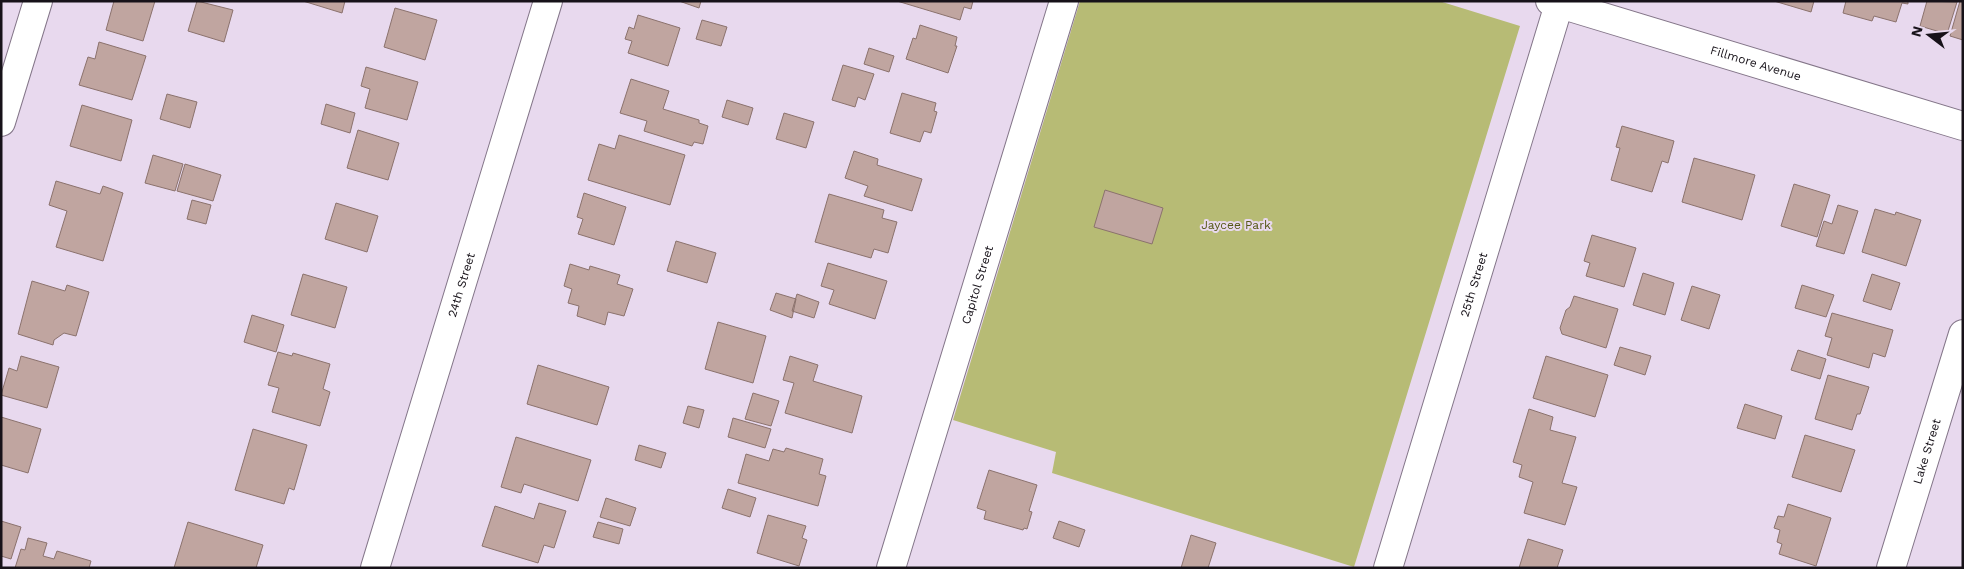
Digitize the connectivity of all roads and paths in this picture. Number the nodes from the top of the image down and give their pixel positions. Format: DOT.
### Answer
graph roads {
  1 [pos="38,1"];
  2 [pos="548,1"];
  3 [pos="1064,1"];
  4 [pos="1556,2"];
  5 [pos="1,122"];
  6 [pos="1963,126"];
  7 [pos="1963,334"];
  8 [pos="375,568"];
  9 [pos="891,568"];
  10 [pos="1388,568"];
  11 [pos="1891,568"];
  1 -- 5 [label="street"];
  2 -- 8 [label="street, 24th Street"];
  3 -- 9 [label="street, Capitol Street"];
  4 -- 6 [label="street, Fillmore Avenue"];
  4 -- 10 [label="street, 25th Street"];
  7 -- 11 [label="street, Lake Street"];
}
